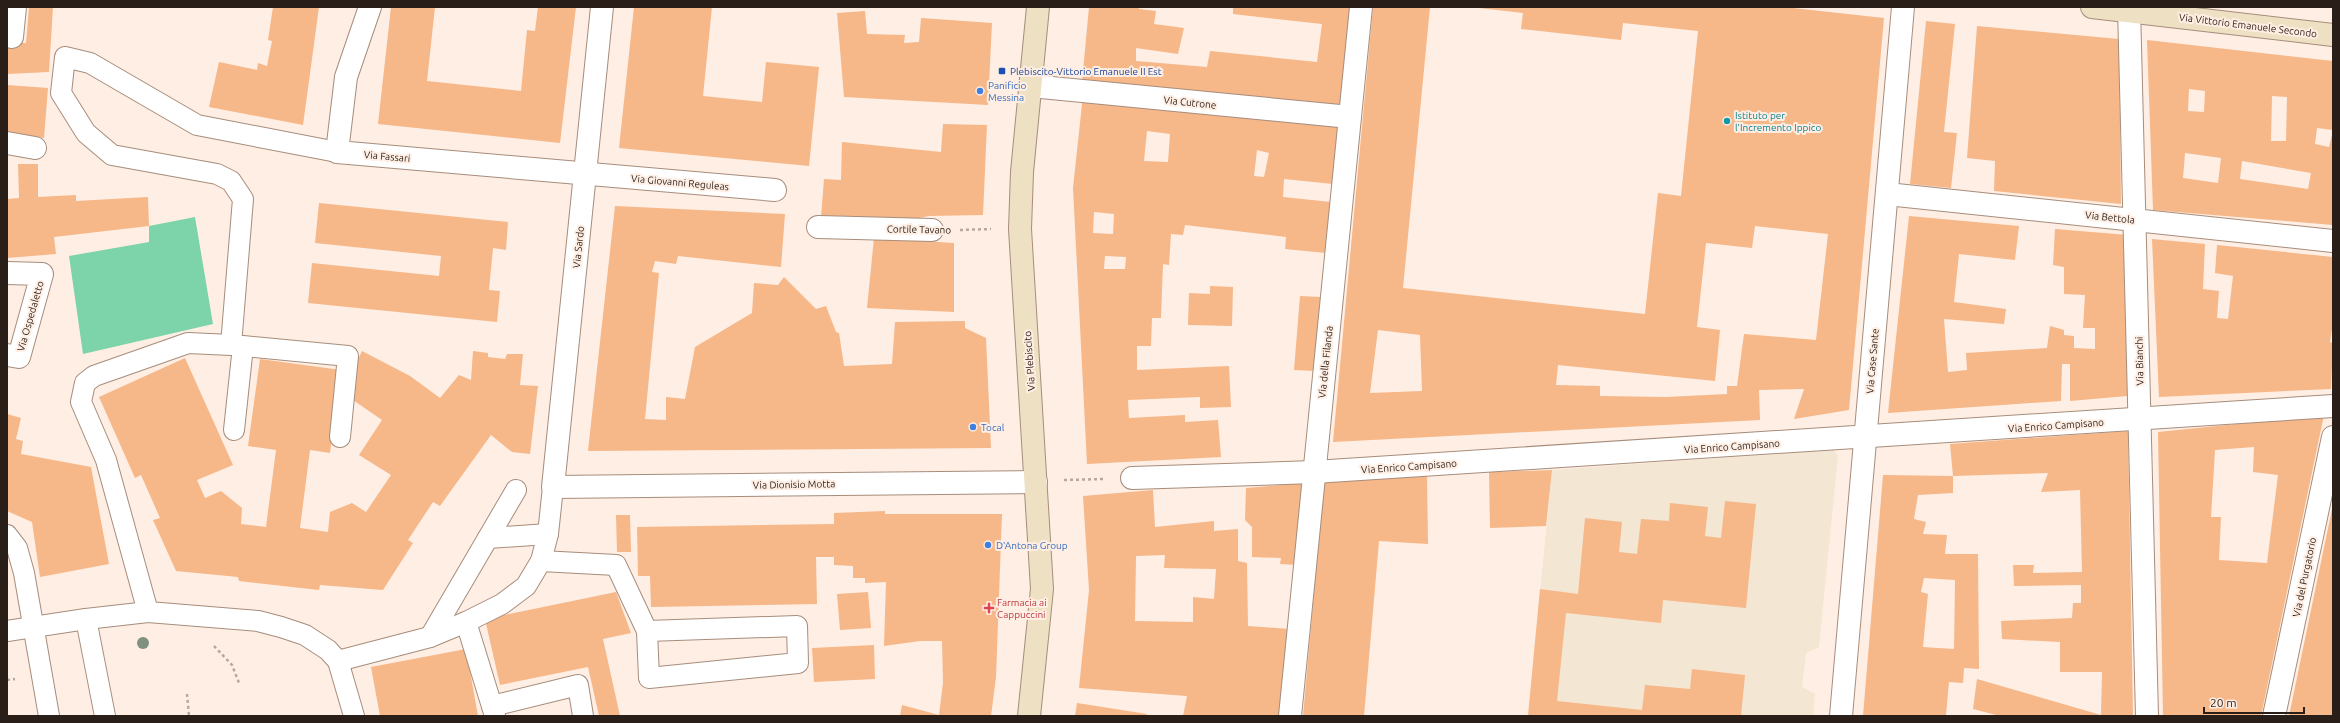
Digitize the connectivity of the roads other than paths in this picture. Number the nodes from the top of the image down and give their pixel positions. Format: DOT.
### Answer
graph roads {
  1 [pos="15,7"];
  2 [pos="370,7"];
  3 [pos="602,7"];
  4 [pos="1038,7"];
  5 [pos="1361,7"];
  6 [pos="1903,7"];
  7 [pos="2092,7"];
  8 [pos="2129,9"];
  9 [pos="2333,35"];
  10 [pos="12,37"];
  11 [pos="1031,86"];
  12 [pos="1350,117"];
  13 [pos="7,143"];
  14 [pos="35,148"];
  15 [pos="337,152"];
  16 [pos="585,174"];
  17 [pos="775,190"];
  18 [pos="1886,194"];
  19 [pos="2135,220"];
  20 [pos="818,227"];
  21 [pos="932,230"];
  22 [pos="2333,241"];
  23 [pos="7,274"];
  24 [pos="237,345"];
  25 [pos="7,355"];
  26 [pos="2333,406"];
  27 [pos="2140,419"];
  28 [pos="234,430"];
  29 [pos="340,437"];
  30 [pos="1865,437"];
  31 [pos="2333,438"];
  32 [pos="1314,472"];
  33 [pos="1132,478"];
  34 [pos="1036,482"];
  35 [pos="552,487"];
  36 [pos="516,490"];
  37 [pos="7,534"];
  38 [pos="548,534"];
  39 [pos="488,538"];
  40 [pos="541,561"];
  41 [pos="148,612"];
  42 [pos="86,618"];
  43 [pos="466,622"];
  44 [pos="33,627"];
  45 [pos="7,631"];
  46 [pos="647,631"];
  47 [pos="430,637"];
  48 [pos="338,661"];
  49 [pos="493,711"];
  50 [pos="49,716"];
  51 [pos="104,716"];
  52 [pos="354,716"];
  53 [pos="583,716"];
  54 [pos="1029,716"];
  55 [pos="1290,716"];
  56 [pos="1841,716"];
  57 [pos="2147,716"];
  58 [pos="2274,716"];
  1 -- 10 [label="street"];
  2 -- 15 [label="street"];
  3 -- 16 [label="street, Via Sardo"];
  4 -- 11 [label="main road, Via Plebiscito"];
  5 -- 12 [label="street, Via della Filanda"];
  6 -- 18 [label="street, Via Case Sante"];
  7 -- 8 [label="main road, Via Vittorio Emanuele Secondo"];
  8 -- 9 [label="main road, Via Vittorio Emanuele Secondo"];
  8 -- 19 [label="street, Via Bianchi"];
  11 -- 12 [label="street, Via Cutrone"];
  11 -- 34 [label="main road, Via Plebiscito"];
  12 -- 32 [label="street, Via della Filanda"];
  13 -- 14 [label="street"];
  15 -- 16 [label="street, Via Fassari"];
  15 -- 24 [label="lane"];
  16 -- 17 [label="street, Via Giovanni Reguleas"];
  16 -- 35 [label="street, Via Sardo"];
  18 -- 19 [label="street, Via Bettola"];
  18 -- 30 [label="street, Via Case Sante"];
  19 -- 22 [label="street, Via Bettola"];
  19 -- 27 [label="street, Via Bianchi"];
  20 -- 21 [label="street, Cortile Tavano"];
  23 -- 25 [label="street, Via Ospedaletto"];
  24 -- 28 [label="lane"];
  24 -- 29 [label="lane"];
  24 -- 41 [label="lane"];
  26 -- 27 [label="street, Via Enrico Campisano"];
  27 -- 30 [label="street, Via Enrico Campisano"];
  27 -- 57 [label="street, Via Bianchi"];
  30 -- 32 [label="street, Via Enrico Campisano"];
  30 -- 56 [label="street, Via Case Sante"];
  31 -- 58 [label="street, Via del Purgatorio"];
  32 -- 33 [label="street, Via Enrico Campisano"];
  32 -- 55 [label="street, Via della Filanda"];
  34 -- 35 [label="street, Via Dionisio Motta"];
  34 -- 54 [label="main road, Via Plebiscito"];
  35 -- 38 [label="lane"];
  36 -- 39 [label="lane"];
  37 -- 44 [label="lane"];
  38 -- 39 [label="lane"];
  38 -- 40 [label="lane"];
  39 -- 47 [label="lane"];
  40 -- 43 [label="lane"];
  40 -- 46 [label="lane"];
  41 -- 42 [label="lane"];
  41 -- 48 [label="lane"];
  42 -- 44 [label="lane"];
  42 -- 51 [label="lane"];
  43 -- 47 [label="lane"];
  43 -- 49 [label="lane"];
  44 -- 45 [label="lane"];
  44 -- 50 [label="lane"];
  46 -- 46 [label="lane"];
  47 -- 48 [label="lane"];
  48 -- 52 [label="lane"];
  49 -- 53 [label="lane"];
}
